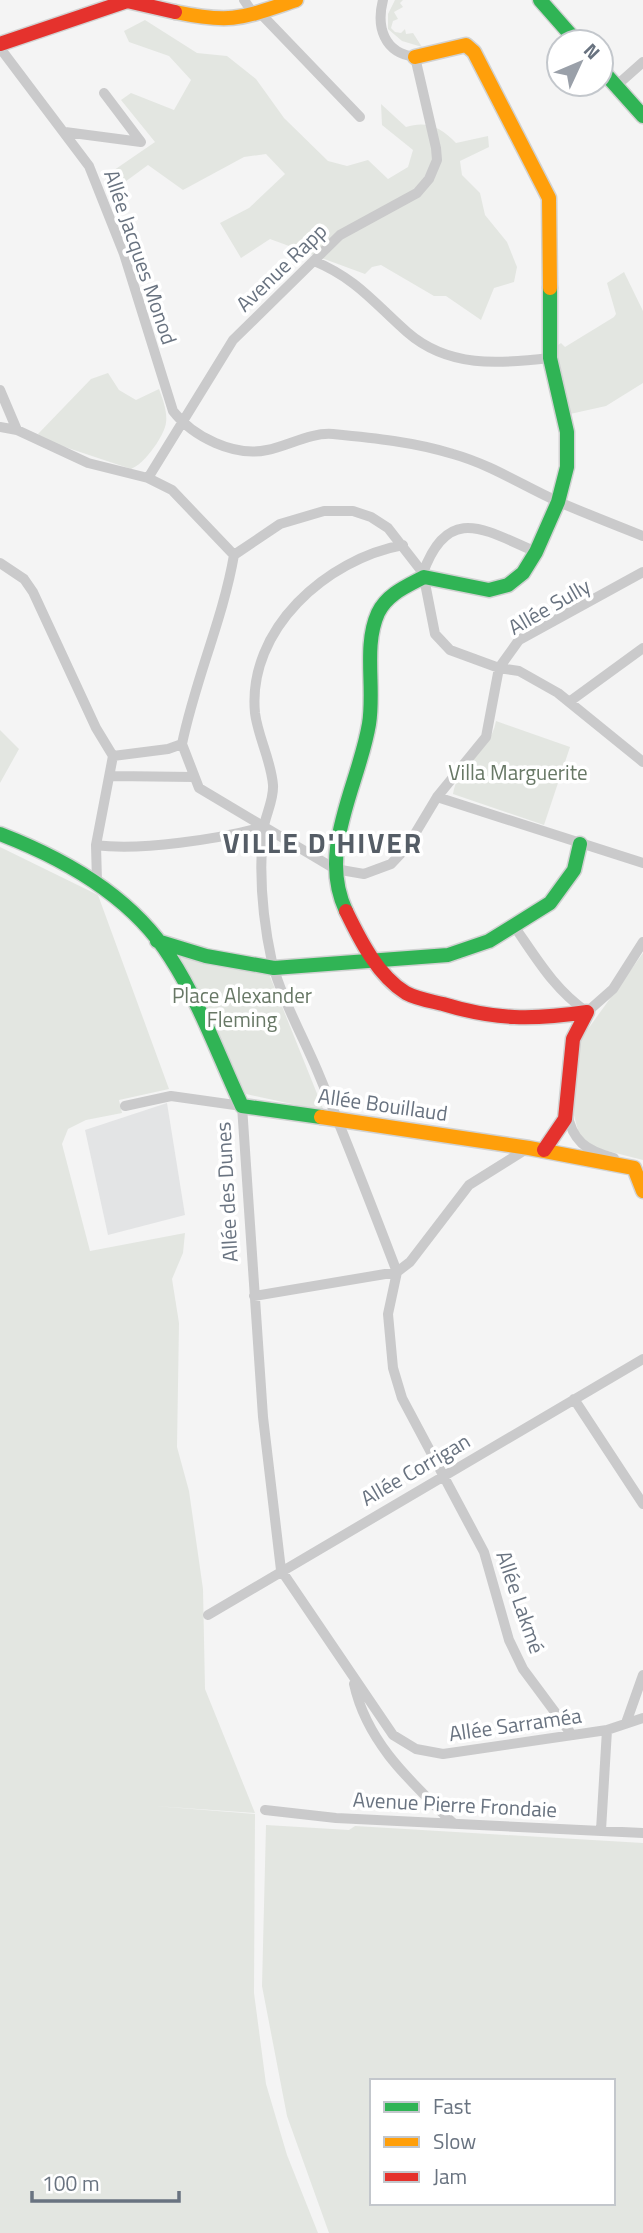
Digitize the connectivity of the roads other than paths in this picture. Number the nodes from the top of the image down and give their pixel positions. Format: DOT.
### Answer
graph roads {
  1 [pos="244,0"];
  2 [pos="296,0"];
  3 [pos="383,0"];
  4 [pos="540,0"];
  5 [pos="127,1"];
  6 [pos="258,15"];
  7 [pos="565,28"];
  8 [pos="0,46"];
  9 [pos="415,57"];
  10 [pos="643,62"];
  11 [pos="616,86"];
  12 [pos="104,93"];
  13 [pos="643,116"];
  14 [pos="360,117"];
  15 [pos="65,132"];
  16 [pos="314,261"];
  17 [pos="550,358"];
  18 [pos="0,390"];
  19 [pos="181,421"];
  20 [pos="0,427"];
  21 [pos="17,430"];
  22 [pos="148,478"];
  23 [pos="558,502"];
  24 [pos="643,536"];
  25 [pos="403,545"];
  26 [pos="536,552"];
  27 [pos="234,555"];
  28 [pos="0,563"];
  29 [pos="643,572"];
  30 [pos="424,575"];
  31 [pos="643,648"];
  32 [pos="499,668"];
  33 [pos="569,702"];
  34 [pos="182,744"];
  35 [pos="113,756"];
  36 [pos="643,762"];
  37 [pos="112,776"];
  38 [pos="194,777"];
  39 [pos="437,797"];
  40 [pos="263,828"];
  41 [pos="0,834"];
  42 [pos="580,844"];
  43 [pos="96,845"];
  44 [pos="643,863"];
  45 [pos="335,869"];
  46 [pos="97,882"];
  47 [pos="514,926"];
  48 [pos="157,941"];
  49 [pos="643,942"];
  50 [pos="373,961"];
  51 [pos="274,968"];
  52 [pos="587,1013"];
  53 [pos="125,1106"];
  54 [pos="242,1106"];
  55 [pos="566,1108"];
  56 [pos="337,1118"];
  57 [pos="580,1143"];
  58 [pos="529,1147"];
  59 [pos="544,1150"];
  60 [pos="569,1155"];
  61 [pos="638,1169"];
  62 [pos="643,1191"];
  63 [pos="397,1272"];
  64 [pos="254,1296"];
  65 [pos="643,1359"];
  66 [pos="575,1399"];
  67 [pos="442,1475"];
  68 [pos="643,1504"];
  69 [pos="281,1570"];
  70 [pos="208,1615"];
  71 [pos="643,1675"];
  72 [pos="353,1677"];
  73 [pos="643,1718"];
  74 [pos="625,1723"];
  75 [pos="607,1730"];
  76 [pos="572,1735"];
  77 [pos="265,1810"];
  78 [pos="453,1823"];
  79 [pos="601,1830"];
  80 [pos="643,1833"];
  1 -- 6 [label="street"];
  2 -- 6 [label="street"];
  3 -- 9 [label="street"];
  4 -- 7 [label="street"];
  5 -- 6 [label="street"];
  5 -- 8 [label="street"];
  6 -- 14 [label="street"];
  8 -- 15 [label="street, Allée Jacques Monod"];
  9 -- 16 [label="street, Avenue Rapp"];
  9 -- 17 [label="street"];
  10 -- 11 [label="street"];
  11 -- 13 [label="street"];
  12 -- 15 [label="street"];
  15 -- 19 [label="street, Allée Jacques Monod"];
  16 -- 17 [label="street"];
  16 -- 19 [label="street, Avenue Rapp"];
  17 -- 23 [label="street"];
  18 -- 21 [label="street"];
  19 -- 22 [label="street, Avenue Rapp"];
  19 -- 23 [label="street"];
  20 -- 21 [label="street"];
  21 -- 22 [label="street"];
  22 -- 27 [label="street"];
  23 -- 24 [label="street"];
  23 -- 26 [label="street"];
  25 -- 27 [label="street"];
  25 -- 30 [label="street"];
  25 -- 40 [label="street"];
  26 -- 30 [label="street"];
  26 -- 30 [label="street"];
  27 -- 34 [label="street"];
  28 -- 35 [label="street"];
  29 -- 32 [label="street, Allée Sully"];
  30 -- 32 [label="street"];
  30 -- 45 [label="street"];
  31 -- 33 [label="street"];
  32 -- 33 [label="street"];
  32 -- 39 [label="street, Allée Sully"];
  33 -- 36 [label="street"];
  34 -- 35 [label="street"];
  34 -- 38 [label="street"];
  35 -- 37 [label="street"];
  37 -- 38 [label="street"];
  37 -- 43 [label="street"];
  38 -- 40 [label="street"];
  39 -- 42 [label="street"];
  39 -- 45 [label="street, Allée Sully"];
  40 -- 43 [label="street"];
  40 -- 45 [label="street"];
  40 -- 51 [label="street"];
  41 -- 46 [label="street, Allée des Dunes"];
  42 -- 44 [label="street"];
  42 -- 47 [label="street"];
  43 -- 46 [label="street"];
  45 -- 50 [label="street"];
  46 -- 48 [label="street, Allée des Dunes"];
  47 -- 50 [label="street"];
  47 -- 52 [label="street"];
  48 -- 51 [label="street"];
  48 -- 54 [label="street, Allée des Dunes"];
  49 -- 52 [label="street"];
  50 -- 51 [label="street"];
  50 -- 52 [label="street"];
  51 -- 56 [label="street"];
  52 -- 55 [label="street"];
  53 -- 54 [label="street, Allée Bouillaud"];
  54 -- 56 [label="street, Allée Bouillaud"];
  54 -- 64 [label="street, Allée des Dunes"];
  55 -- 57 [label="street"];
  55 -- 59 [label="street"];
  56 -- 58 [label="street, Allée Bouillaud"];
  56 -- 63 [label="street"];
  57 -- 60 [label="street"];
  57 -- 61 [label="street"];
  58 -- 59 [label="street, Allée Bouillaud"];
  58 -- 63 [label="street"];
  59 -- 60 [label="street, Allée Bouillaud"];
  60 -- 61 [label="street, Allée Bouillaud"];
  61 -- 62 [label="street"];
  63 -- 64 [label="street"];
  63 -- 67 [label="street, Allée Lakmé"];
  64 -- 69 [label="street, Allée des Dunes"];
  65 -- 66 [label="street, Allée Corrigan"];
  66 -- 67 [label="street, Allée Corrigan"];
  66 -- 68 [label="street"];
  67 -- 69 [label="street, Allée Corrigan"];
  67 -- 76 [label="street, Allée Lakmé"];
  69 -- 70 [label="street, Allée Corrigan"];
  69 -- 72 [label="street, Allée Sarraméa"];
  71 -- 74 [label="street"];
  72 -- 76 [label="street, Allée Sarraméa"];
  72 -- 78 [label="street"];
  73 -- 74 [label="street, Allée Sarraméa"];
  74 -- 75 [label="street, Allée Sarraméa"];
  75 -- 76 [label="street, Allée Sarraméa"];
  75 -- 79 [label="street"];
  77 -- 78 [label="street, Avenue Pierre Frondaie"];
  78 -- 79 [label="street, Avenue Pierre Frondaie"];
  79 -- 80 [label="street, Avenue Pierre Frondaie"];
}
